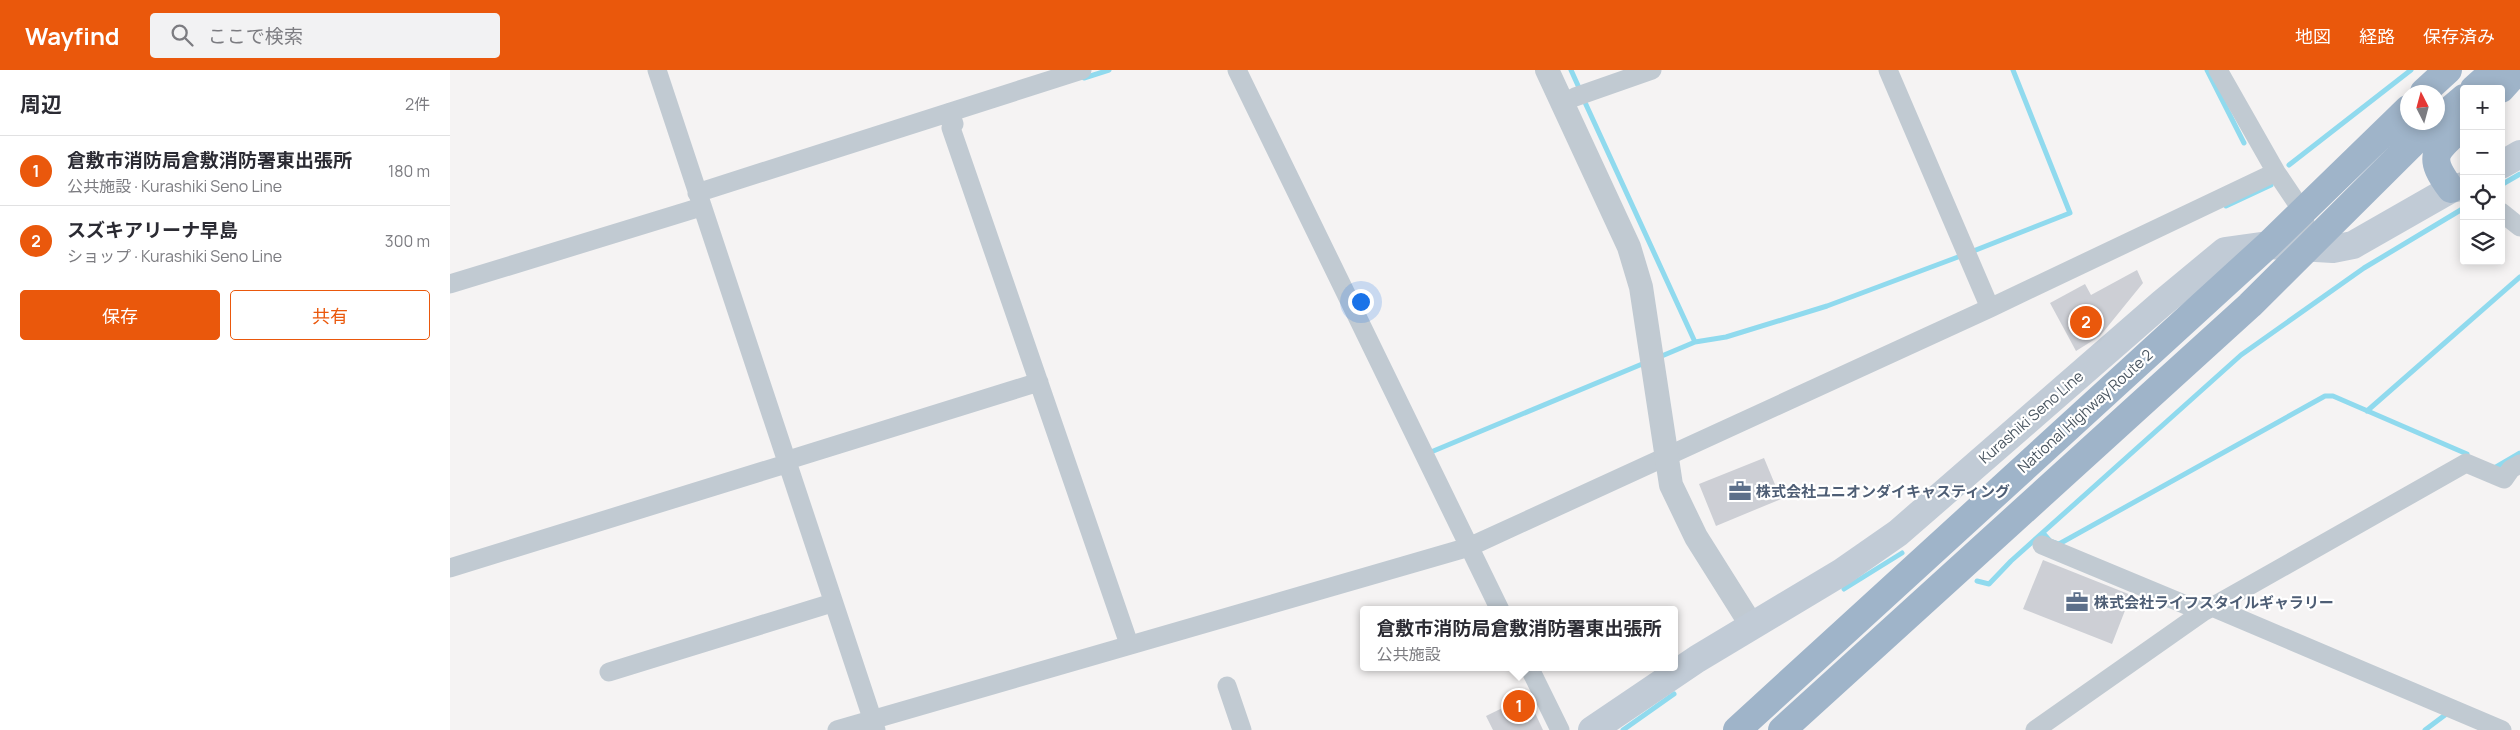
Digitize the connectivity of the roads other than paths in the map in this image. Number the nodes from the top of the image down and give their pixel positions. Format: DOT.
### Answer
graph roads {
  1 [pos="657,70"];
  2 [pos="1082,70"];
  3 [pos="1237,70"];
  4 [pos="1547,70"];
  5 [pos="1652,70"];
  6 [pos="1888,70"];
  7 [pos="2218,70"];
  8 [pos="2448,70"];
  9 [pos="2495,70"];
  10 [pos="2518,70"];
  11 [pos="2432,85"];
  12 [pos="2478,85"];
  13 [pos="2505,85"];
  14 [pos="1579,95"];
  15 [pos="2460,101"];
  16 [pos="2445,114"];
  17 [pos="2400,116"];
  18 [pos="952,117"];
  19 [pos="2460,129"];
  20 [pos="2426,130"];
  21 [pos="2520,154"];
  22 [pos="2505,163"];
  23 [pos="2276,172"];
  24 [pos="2458,188"];
  25 [pos="699,200"];
  26 [pos="2303,212"];
  27 [pos="2505,215"];
  28 [pos="2520,227"];
  29 [pos="2268,245"];
  30 [pos="2310,246"];
  31 [pos="450,284"];
  32 [pos="1990,308"];
  33 [pos="1039,382"];
  34 [pos="1666,458"];
  35 [pos="786,463"];
  36 [pos="2513,469"];
  37 [pos="2042,545"];
  38 [pos="1471,552"];
  39 [pos="450,568"];
  40 [pos="832,603"];
  41 [pos="1498,606"];
  42 [pos="2201,609"];
  43 [pos="1752,626"];
  44 [pos="1129,644"];
  45 [pos="1530,671"];
  46 [pos="609,672"];
  47 [pos="1227,686"];
  48 [pos="874,725"];
  49 [pos="837,730"];
  50 [pos="1242,730"];
  51 [pos="1560,730"];
  52 [pos="1592,730"];
  53 [pos="1737,730"];
  54 [pos="1782,730"];
  55 [pos="2035,730"];
  56 [pos="2502,730"];
  1 -- 25 [label="street"];
  2 -- 18 [label="street"];
  3 -- 38 [label="street"];
  4 -- 34 [label="street"];
  5 -- 14 [label="street"];
  6 -- 32 [label="street"];
  7 -- 23 [label="street"];
  8 -- 11 [label="highway"];
  9 -- 12 [label="highway"];
  10 -- 13 [label="highway"];
  15 -- 16 [label="highway"];
  17 -- 26 [label="highway, National Highway Route 2"];
  18 -- 25 [label="street"];
  18 -- 33 [label="street"];
  19 -- 24 [label="highway"];
  20 -- 30 [label="highway"];
  21 -- 22 [label="main road"];
  23 -- 26 [label="street"];
  23 -- 32 [label="street"];
  24 -- 30 [label="main road, Kurashiki Seno Line"];
  25 -- 31 [label="street"];
  25 -- 35 [label="street"];
  26 -- 29 [label="highway, National Highway Route 2"];
  26 -- 30 [label="street"];
  27 -- 28 [label="street"];
  29 -- 30 [label="main road, Kurashiki Seno Line"];
  29 -- 43 [label="main road, Kurashiki Seno Line"];
  29 -- 53 [label="highway, National Highway Route 2"];
  30 -- 54 [label="highway"];
  32 -- 34 [label="street"];
  33 -- 35 [label="street"];
  33 -- 44 [label="street"];
  34 -- 38 [label="street"];
  34 -- 43 [label="street"];
  35 -- 39 [label="street"];
  35 -- 40 [label="street"];
  36 -- 42 [label="street"];
  37 -- 42 [label="street"];
  38 -- 41 [label="street"];
  38 -- 44 [label="street"];
  40 -- 46 [label="street"];
  40 -- 48 [label="street"];
  42 -- 55 [label="street"];
  42 -- 56 [label="street"];
  43 -- 52 [label="main road, Kurashiki Seno Line"];
  44 -- 48 [label="street"];
  45 -- 51 [label="street"];
  47 -- 50 [label="street"];
  48 -- 49 [label="street"];
}
